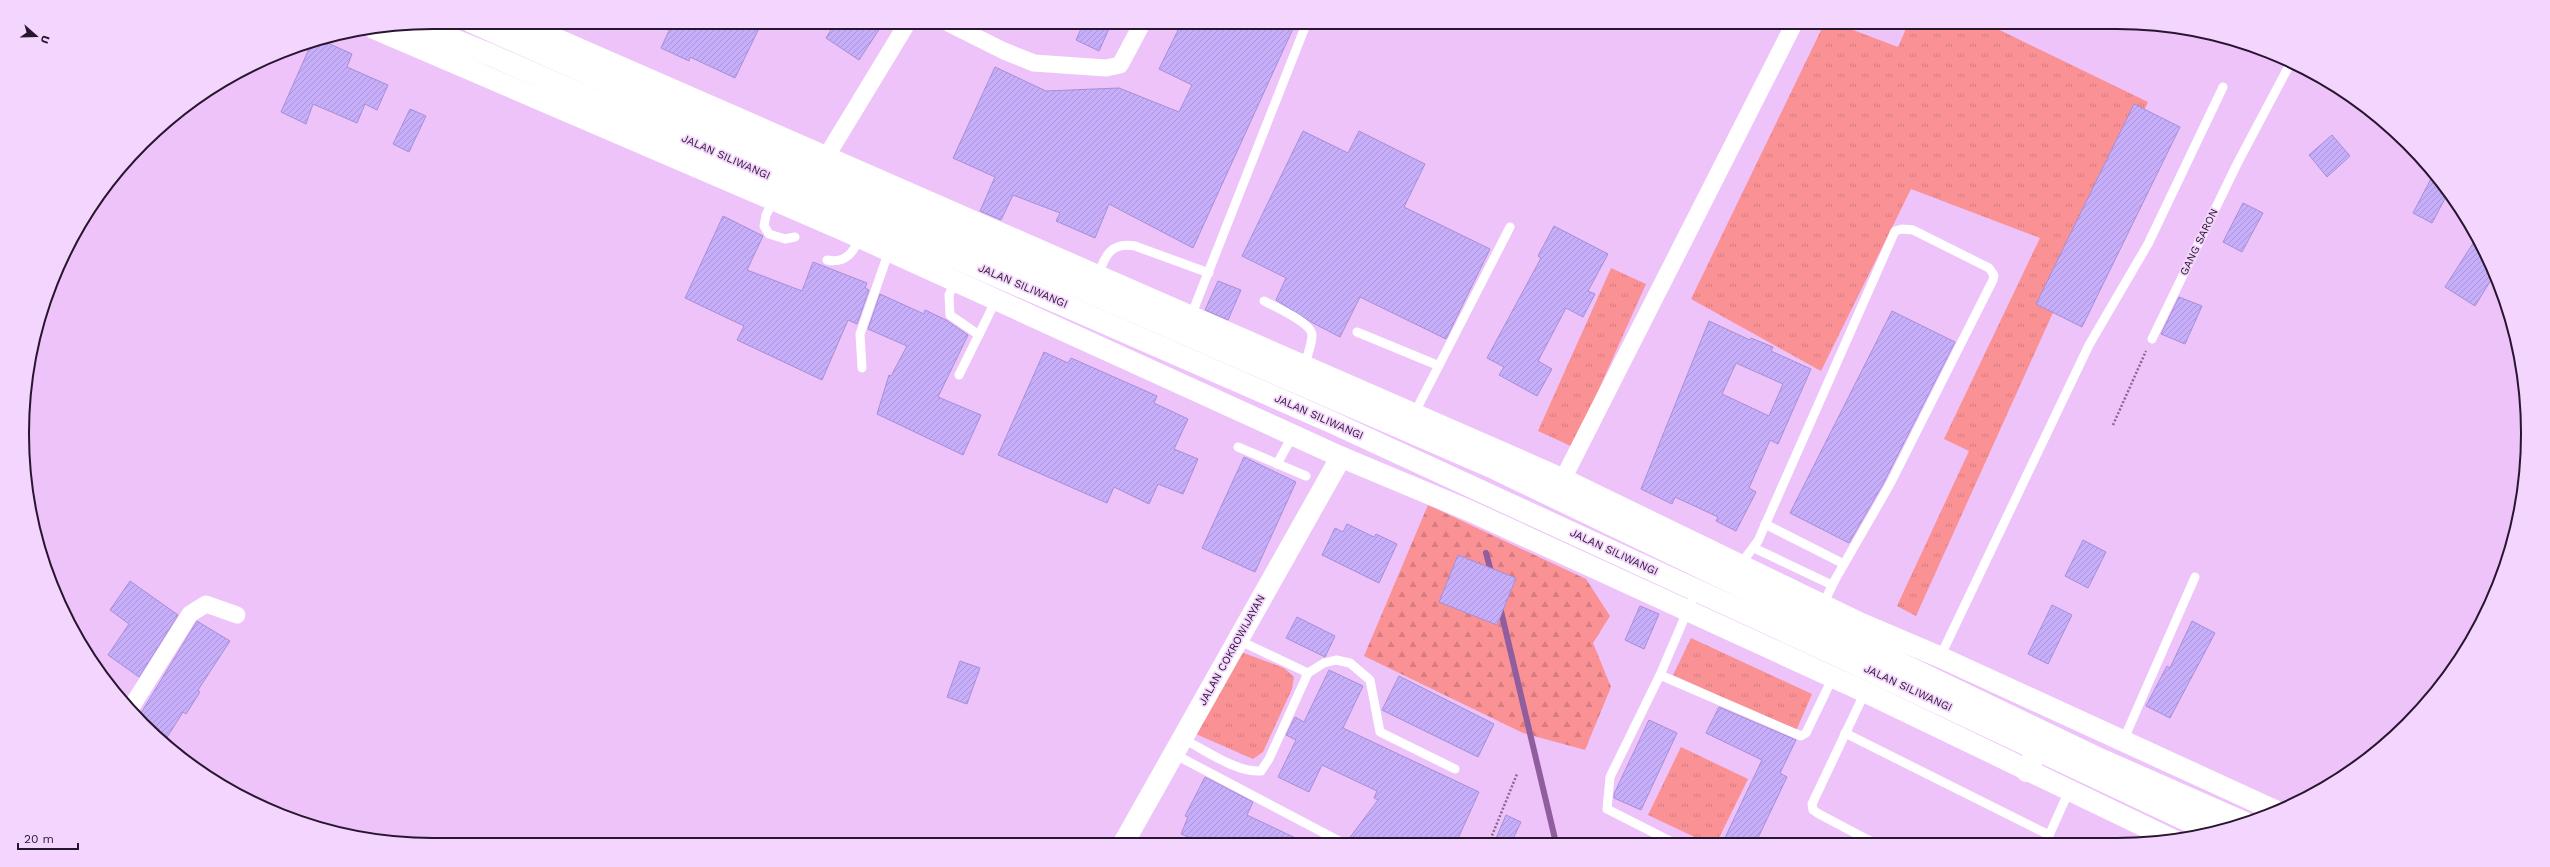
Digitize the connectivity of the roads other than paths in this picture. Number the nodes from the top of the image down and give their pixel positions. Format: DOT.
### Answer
graph roads {
  1 [pos="428,29"];
  2 [pos="494,29"];
  3 [pos="527,29"];
  4 [pos="904,29"];
  5 [pos="960,29"];
  6 [pos="1139,29"];
  7 [pos="1304,29"];
  8 [pos="1791,29"];
  9 [pos="382,32"];
  10 [pos="550,47"];
  11 [pos="2289,68"];
  12 [pos="2223,88"];
  13 [pos="668,99"];
  14 [pos="695,132"];
  15 [pos="826,157"];
  16 [pos="773,201"];
  17 [pos="1510,226"];
  18 [pos="864,229"];
  19 [pos="795,237"];
  20 [pos="889,251"];
  21 [pos="827,260"];
  22 [pos="1209,273"];
  23 [pos="1098,276"];
  24 [pos="955,282"];
  25 [pos="996,300"];
  26 [pos="1264,302"];
  27 [pos="1187,326"];
  28 [pos="1357,332"];
  29 [pos="979,335"];
  30 [pos="2152,339"];
  31 [pos="1437,365"];
  32 [pos="1304,366"];
  33 [pos="862,368"];
  34 [pos="960,375"];
  35 [pos="1410,422"];
  36 [pos="1293,434"];
  37 [pos="1238,447"];
  38 [pos="1341,457"];
  39 [pos="1277,464"];
  40 [pos="1306,476"];
  41 [pos="1563,479"];
  42 [pos="1765,524"];
  43 [pos="1754,548"];
  44 [pos="1844,564"];
  45 [pos="1735,574"];
  46 [pos="2196,577"];
  47 [pos="1832,585"];
  48 [pos="1696,591"];
  49 [pos="1687,610"];
  50 [pos="1819,614"];
  51 [pos="237,615"];
  52 [pos="1238,640"];
  53 [pos="1940,657"];
  54 [pos="1838,668"];
  55 [pos="1308,673"];
  56 [pos="1660,675"];
  57 [pos="1865,692"];
  58 [pos="133,704"];
  59 [pos="1845,733"];
  60 [pos="2124,741"];
  61 [pos="1179,746"];
  62 [pos="2038,750"];
  63 [pos="1455,769"];
  64 [pos="2027,771"];
  65 [pos="2069,791"];
  66 [pos="2269,808"];
  67 [pos="2237,820"];
  68 [pos="2203,828"];
  69 [pos="2163,835"];
  70 [pos="1126,838"];
  71 [pos="1335,838"];
  72 [pos="1664,838"];
  73 [pos="1865,838"];
  74 [pos="2048,838"];
  1 -- 14 [label="highway, JALAN SILIWANGI"];
  2 -- 10 [label="highway, JALAN SILIWANGI"];
  3 -- 10 [label="street"];
  4 -- 15 [label="street"];
  5 -- 6 [label="street"];
  7 -- 22 [label="lane"];
  8 -- 41 [label="street"];
  9 -- 16 [label="street"];
  10 -- 13 [label="highway, JALAN SILIWANGI"];
  11 -- 30 [label="lane, GANG SARON"];
  12 -- 53 [label="lane"];
  13 -- 14 [label="highway, JALAN SILIWANGI"];
  13 -- 15 [label="street"];
  14 -- 18 [label="highway, JALAN SILIWANGI"];
  14 -- 27 [label="highway, JALAN SILIWANGI"];
  15 -- 23 [label="street"];
  16 -- 18 [label="street"];
  16 -- 19 [label="lane"];
  17 -- 31 [label="lane"];
  18 -- 20 [label="street"];
  18 -- 21 [label="lane"];
  18 -- 48 [label="highway, JALAN SILIWANGI"];
  20 -- 24 [label="street"];
  20 -- 33 [label="lane"];
  22 -- 23 [label="lane"];
  22 -- 27 [label="lane"];
  23 -- 27 [label="street"];
  24 -- 25 [label="street"];
  24 -- 29 [label="lane"];
  25 -- 29 [label="lane"];
  25 -- 36 [label="street"];
  26 -- 32 [label="lane"];
  27 -- 32 [label="street"];
  27 -- 35 [label="highway, JALAN SILIWANGI"];
  28 -- 31 [label="lane"];
  29 -- 34 [label="lane"];
  31 -- 35 [label="lane"];
  32 -- 35 [label="street"];
  35 -- 41 [label="street"];
  35 -- 45 [label="highway, JALAN SILIWANGI"];
  36 -- 38 [label="street"];
  36 -- 39 [label="lane"];
  37 -- 39 [label="lane"];
  38 -- 49 [label="street"];
  38 -- 52 [label="street, JALAN COKROWIJAYAN"];
  39 -- 40 [label="lane"];
  41 -- 45 [label="street"];
  42 -- 43 [label="lane"];
  42 -- 44 [label="lane"];
  42 -- 44 [label="lane"];
  43 -- 45 [label="lane"];
  43 -- 47 [label="lane"];
  44 -- 47 [label="lane"];
  45 -- 50 [label="highway, JALAN SILIWANGI"];
  46 -- 60 [label="lane"];
  47 -- 50 [label="lane"];
  48 -- 49 [label="lane"];
  48 -- 54 [label="highway, JALAN SILIWANGI"];
  49 -- 54 [label="street"];
  49 -- 56 [label="lane"];
  50 -- 53 [label="street"];
  50 -- 67 [label="highway, JALAN SILIWANGI"];
  51 -- 58 [label="street"];
  52 -- 55 [label="lane"];
  52 -- 61 [label="street, JALAN COKROWIJAYAN"];
  53 -- 60 [label="street"];
  54 -- 56 [label="lane"];
  54 -- 57 [label="street"];
  54 -- 62 [label="highway, JALAN SILIWANGI"];
  55 -- 61 [label="lane"];
  55 -- 63 [label="lane"];
  56 -- 72 [label="lane"];
  57 -- 59 [label="lane"];
  57 -- 64 [label="street"];
  59 -- 73 [label="lane"];
  59 -- 74 [label="lane"];
  60 -- 66 [label="street"];
  61 -- 70 [label="street, JALAN COKROWIJAYAN"];
  61 -- 71 [label="lane"];
  62 -- 64 [label="highway"];
  62 -- 68 [label="highway, JALAN SILIWANGI"];
  64 -- 65 [label="street"];
  65 -- 69 [label="street"];
  65 -- 74 [label="lane"];
}
